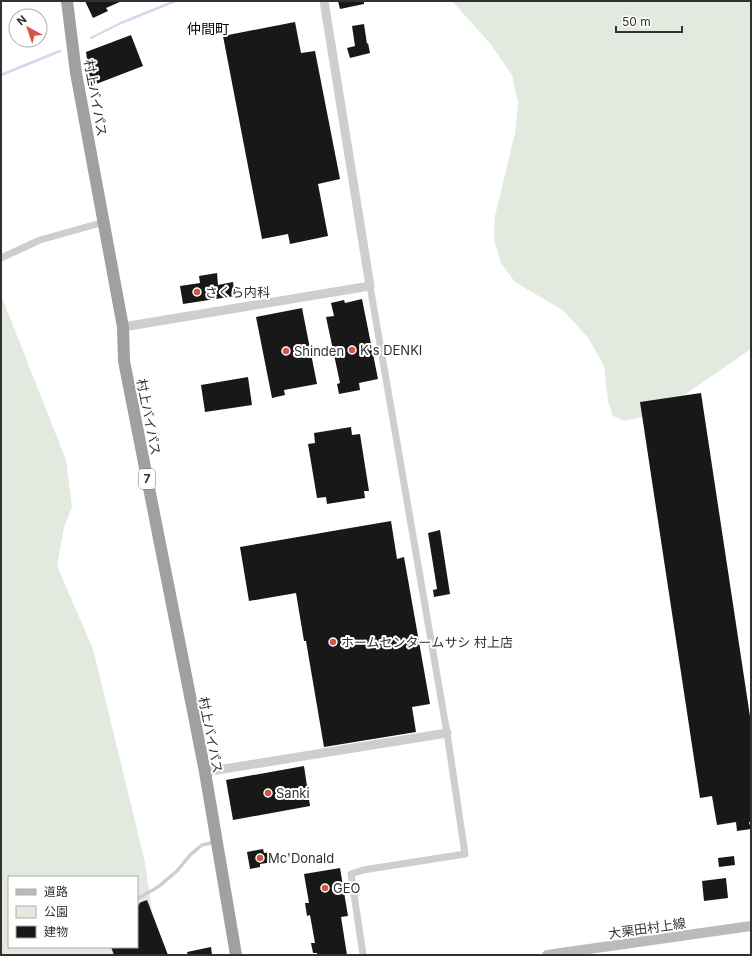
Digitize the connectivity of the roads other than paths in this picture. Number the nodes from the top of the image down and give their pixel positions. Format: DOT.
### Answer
graph roads {
  1 [pos="67,1"];
  2 [pos="324,1"];
  3 [pos="104,222"];
  4 [pos="1,258"];
  5 [pos="370,286"];
  6 [pos="123,327"];
  7 [pos="447,733"];
  8 [pos="205,772"];
  9 [pos="216,842"];
  10 [pos="138,899"];
  11 [pos="751,926"];
  12 [pos="236,955"];
  13 [pos="363,955"];
  14 [pos="547,955"];
  1 -- 3 [label="highway, 村上バイパス / 7"];
  2 -- 5 [label="street"];
  3 -- 4 [label="street"];
  3 -- 6 [label="highway, 村上バイパス / 7"];
  5 -- 6 [label="street"];
  5 -- 7 [label="street"];
  6 -- 8 [label="highway, 村上バイパス / 7"];
  7 -- 8 [label="street"];
  7 -- 13 [label="street"];
  8 -- 9 [label="highway, 村上バイパス / 7"];
  9 -- 10 [label="lane"];
  9 -- 12 [label="highway, 村上バイパス / 7"];
  11 -- 14 [label="main road, 大栗田村上線"];
}
